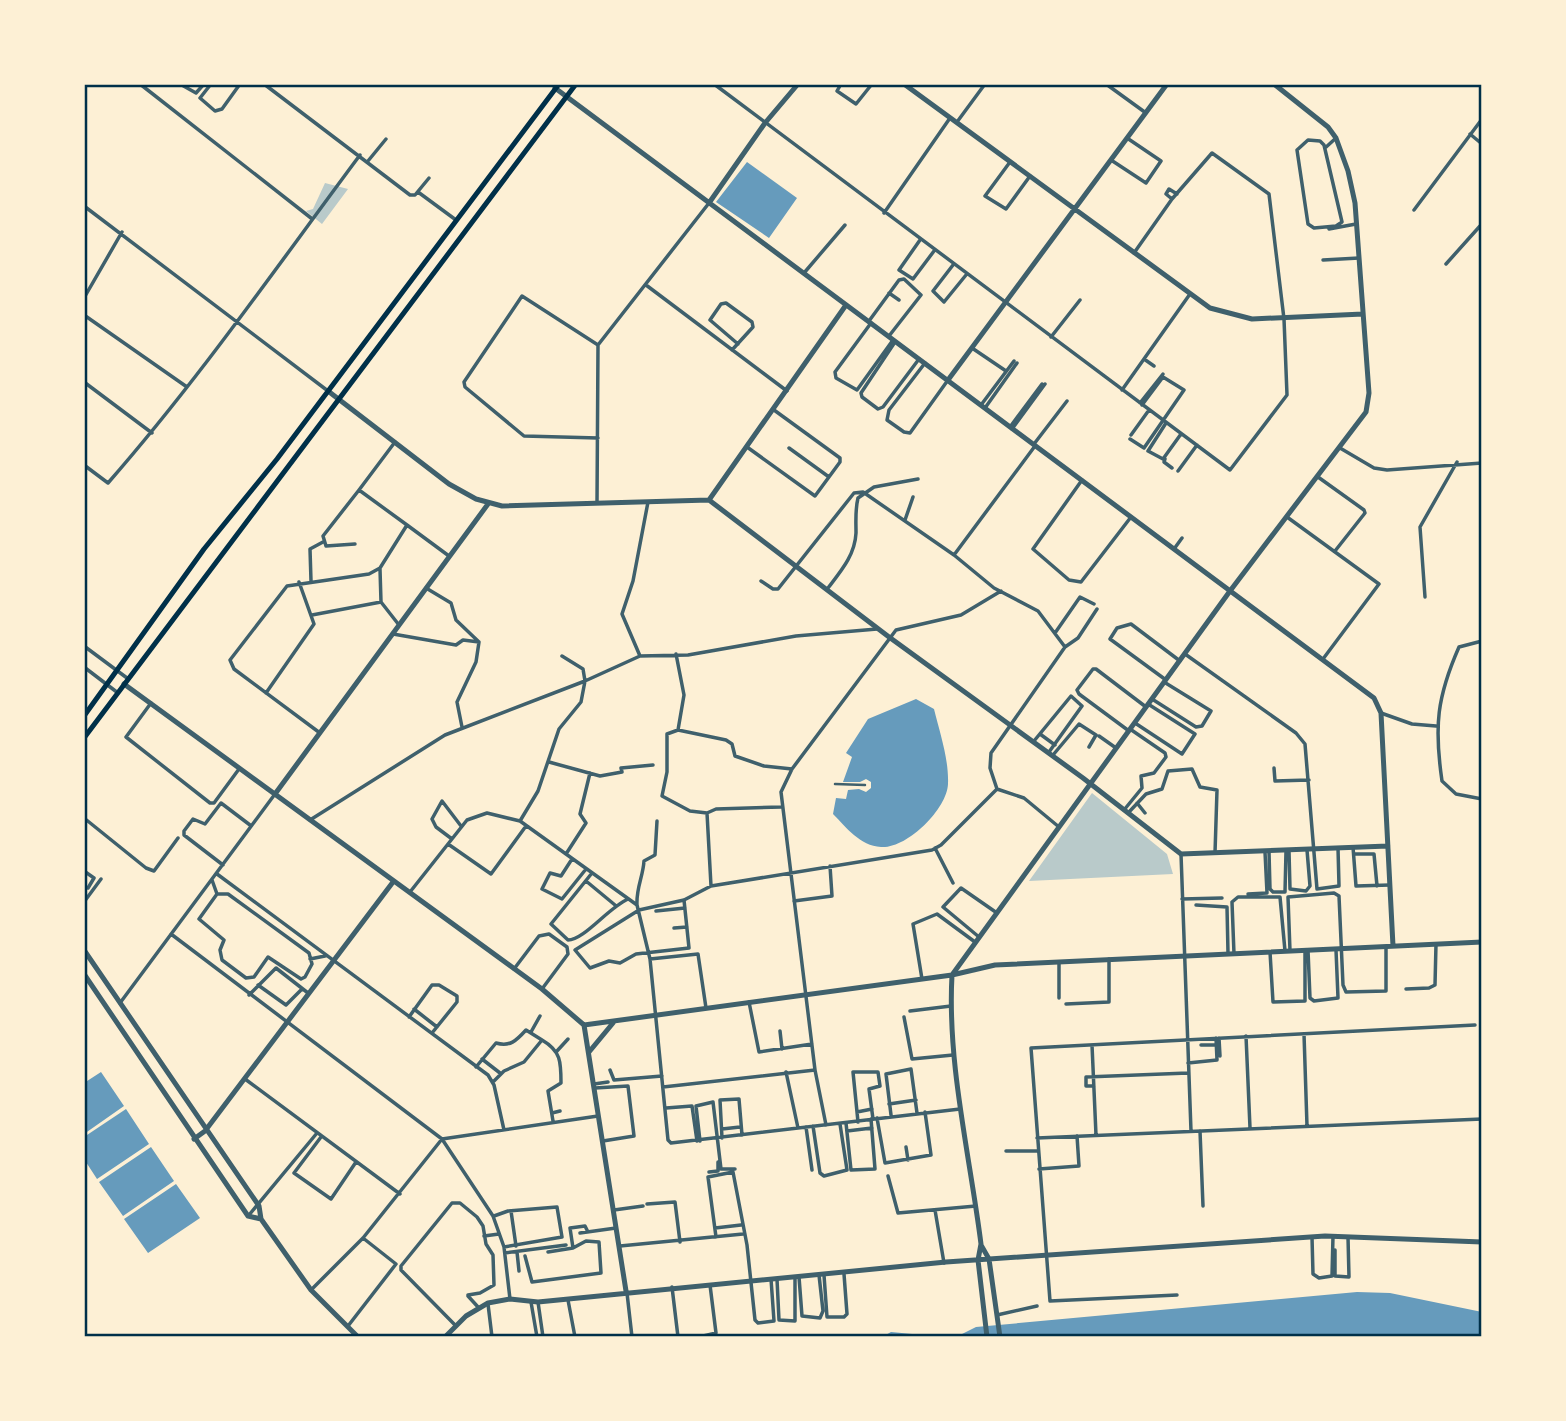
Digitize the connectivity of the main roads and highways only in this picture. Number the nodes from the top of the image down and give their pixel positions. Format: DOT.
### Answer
graph roads {
  1 [pos="576,84"];
  2 [pos="555,85"];
  3 [pos="449,230"];
  4 [pos="459,239"];
  5 [pos="204,549"];
  6 [pos="217,558"];
  7 [pos="84,716"];
  8 [pos="84,738"];
  1 -- 4 [label="main road"];
  2 -- 3 [label="main road"];
  3 -- 4 [label="main road"];
  3 -- 5 [label="main road"];
  4 -- 6 [label="main road"];
  5 -- 6 [label="main road"];
  5 -- 7 [label="main road"];
  6 -- 8 [label="main road"];
}
